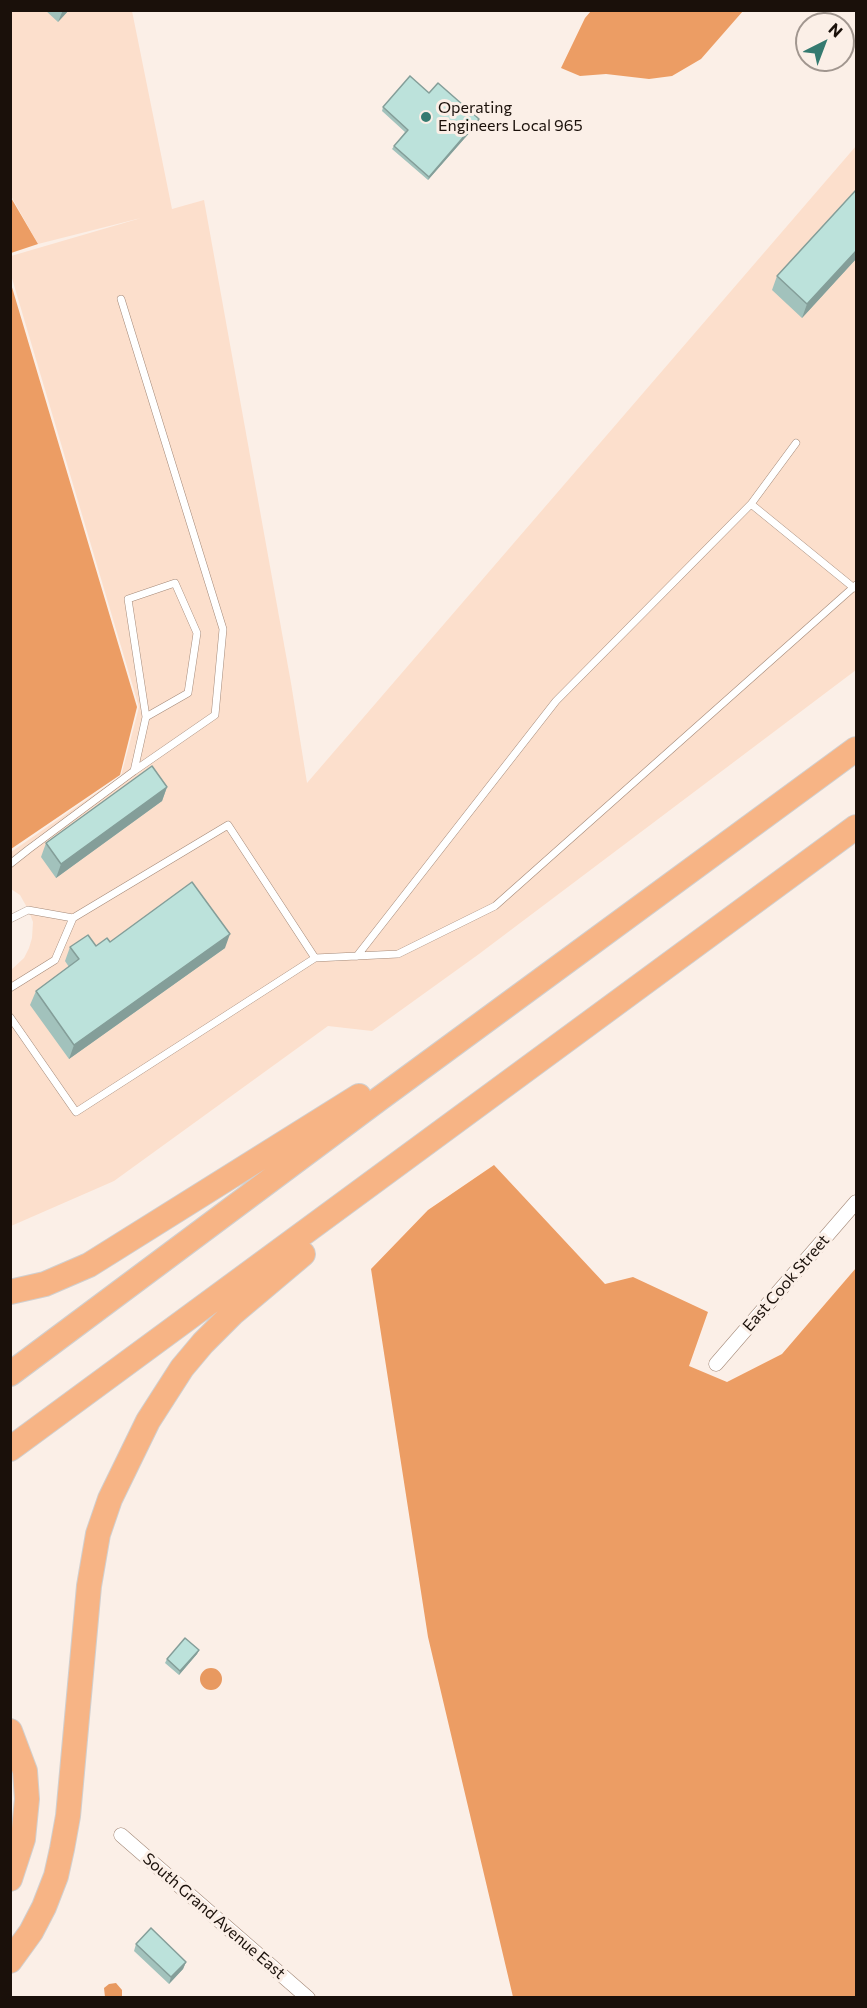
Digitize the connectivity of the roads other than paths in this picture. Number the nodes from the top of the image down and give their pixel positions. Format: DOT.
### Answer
graph roads {
  1 [pos="121,299"];
  2 [pos="796,443"];
  3 [pos="751,504"];
  4 [pos="855,586"];
  5 [pos="146,717"];
  6 [pos="856,749"];
  7 [pos="134,771"];
  8 [pos="856,827"];
  9 [pos="10,864"];
  10 [pos="73,918"];
  11 [pos="10,919"];
  12 [pos="357,956"];
  13 [pos="315,958"];
  14 [pos="544,979"];
  15 [pos="10,988"];
  16 [pos="10,1017"];
  17 [pos="459,1119"];
  18 [pos="856,1202"];
  19 [pos="10,1292"];
  20 [pos="716,1364"];
  21 [pos="10,1374"];
  22 [pos="10,1449"];
  23 [pos="10,1731"];
  24 [pos="121,1835"];
  25 [pos="10,1879"];
  26 [pos="10,1961"];
  27 [pos="308,1998"];
  1 -- 7 [label="lane"];
  2 -- 3 [label="lane"];
  3 -- 4 [label="lane"];
  3 -- 12 [label="lane"];
  4 -- 12 [label="lane"];
  5 -- 5 [label="lane"];
  5 -- 7 [label="lane"];
  6 -- 14 [label="highway"];
  7 -- 9 [label="lane"];
  8 -- 17 [label="highway"];
  10 -- 11 [label="lane"];
  10 -- 13 [label="lane"];
  10 -- 15 [label="lane"];
  12 -- 13 [label="lane"];
  13 -- 16 [label="lane"];
  14 -- 19 [label="highway"];
  14 -- 21 [label="highway"];
  17 -- 22 [label="highway"];
  17 -- 26 [label="highway"];
  18 -- 20 [label="street, East Cook Street"];
  23 -- 25 [label="highway"];
  24 -- 27 [label="street, South Grand Avenue East"];
}
